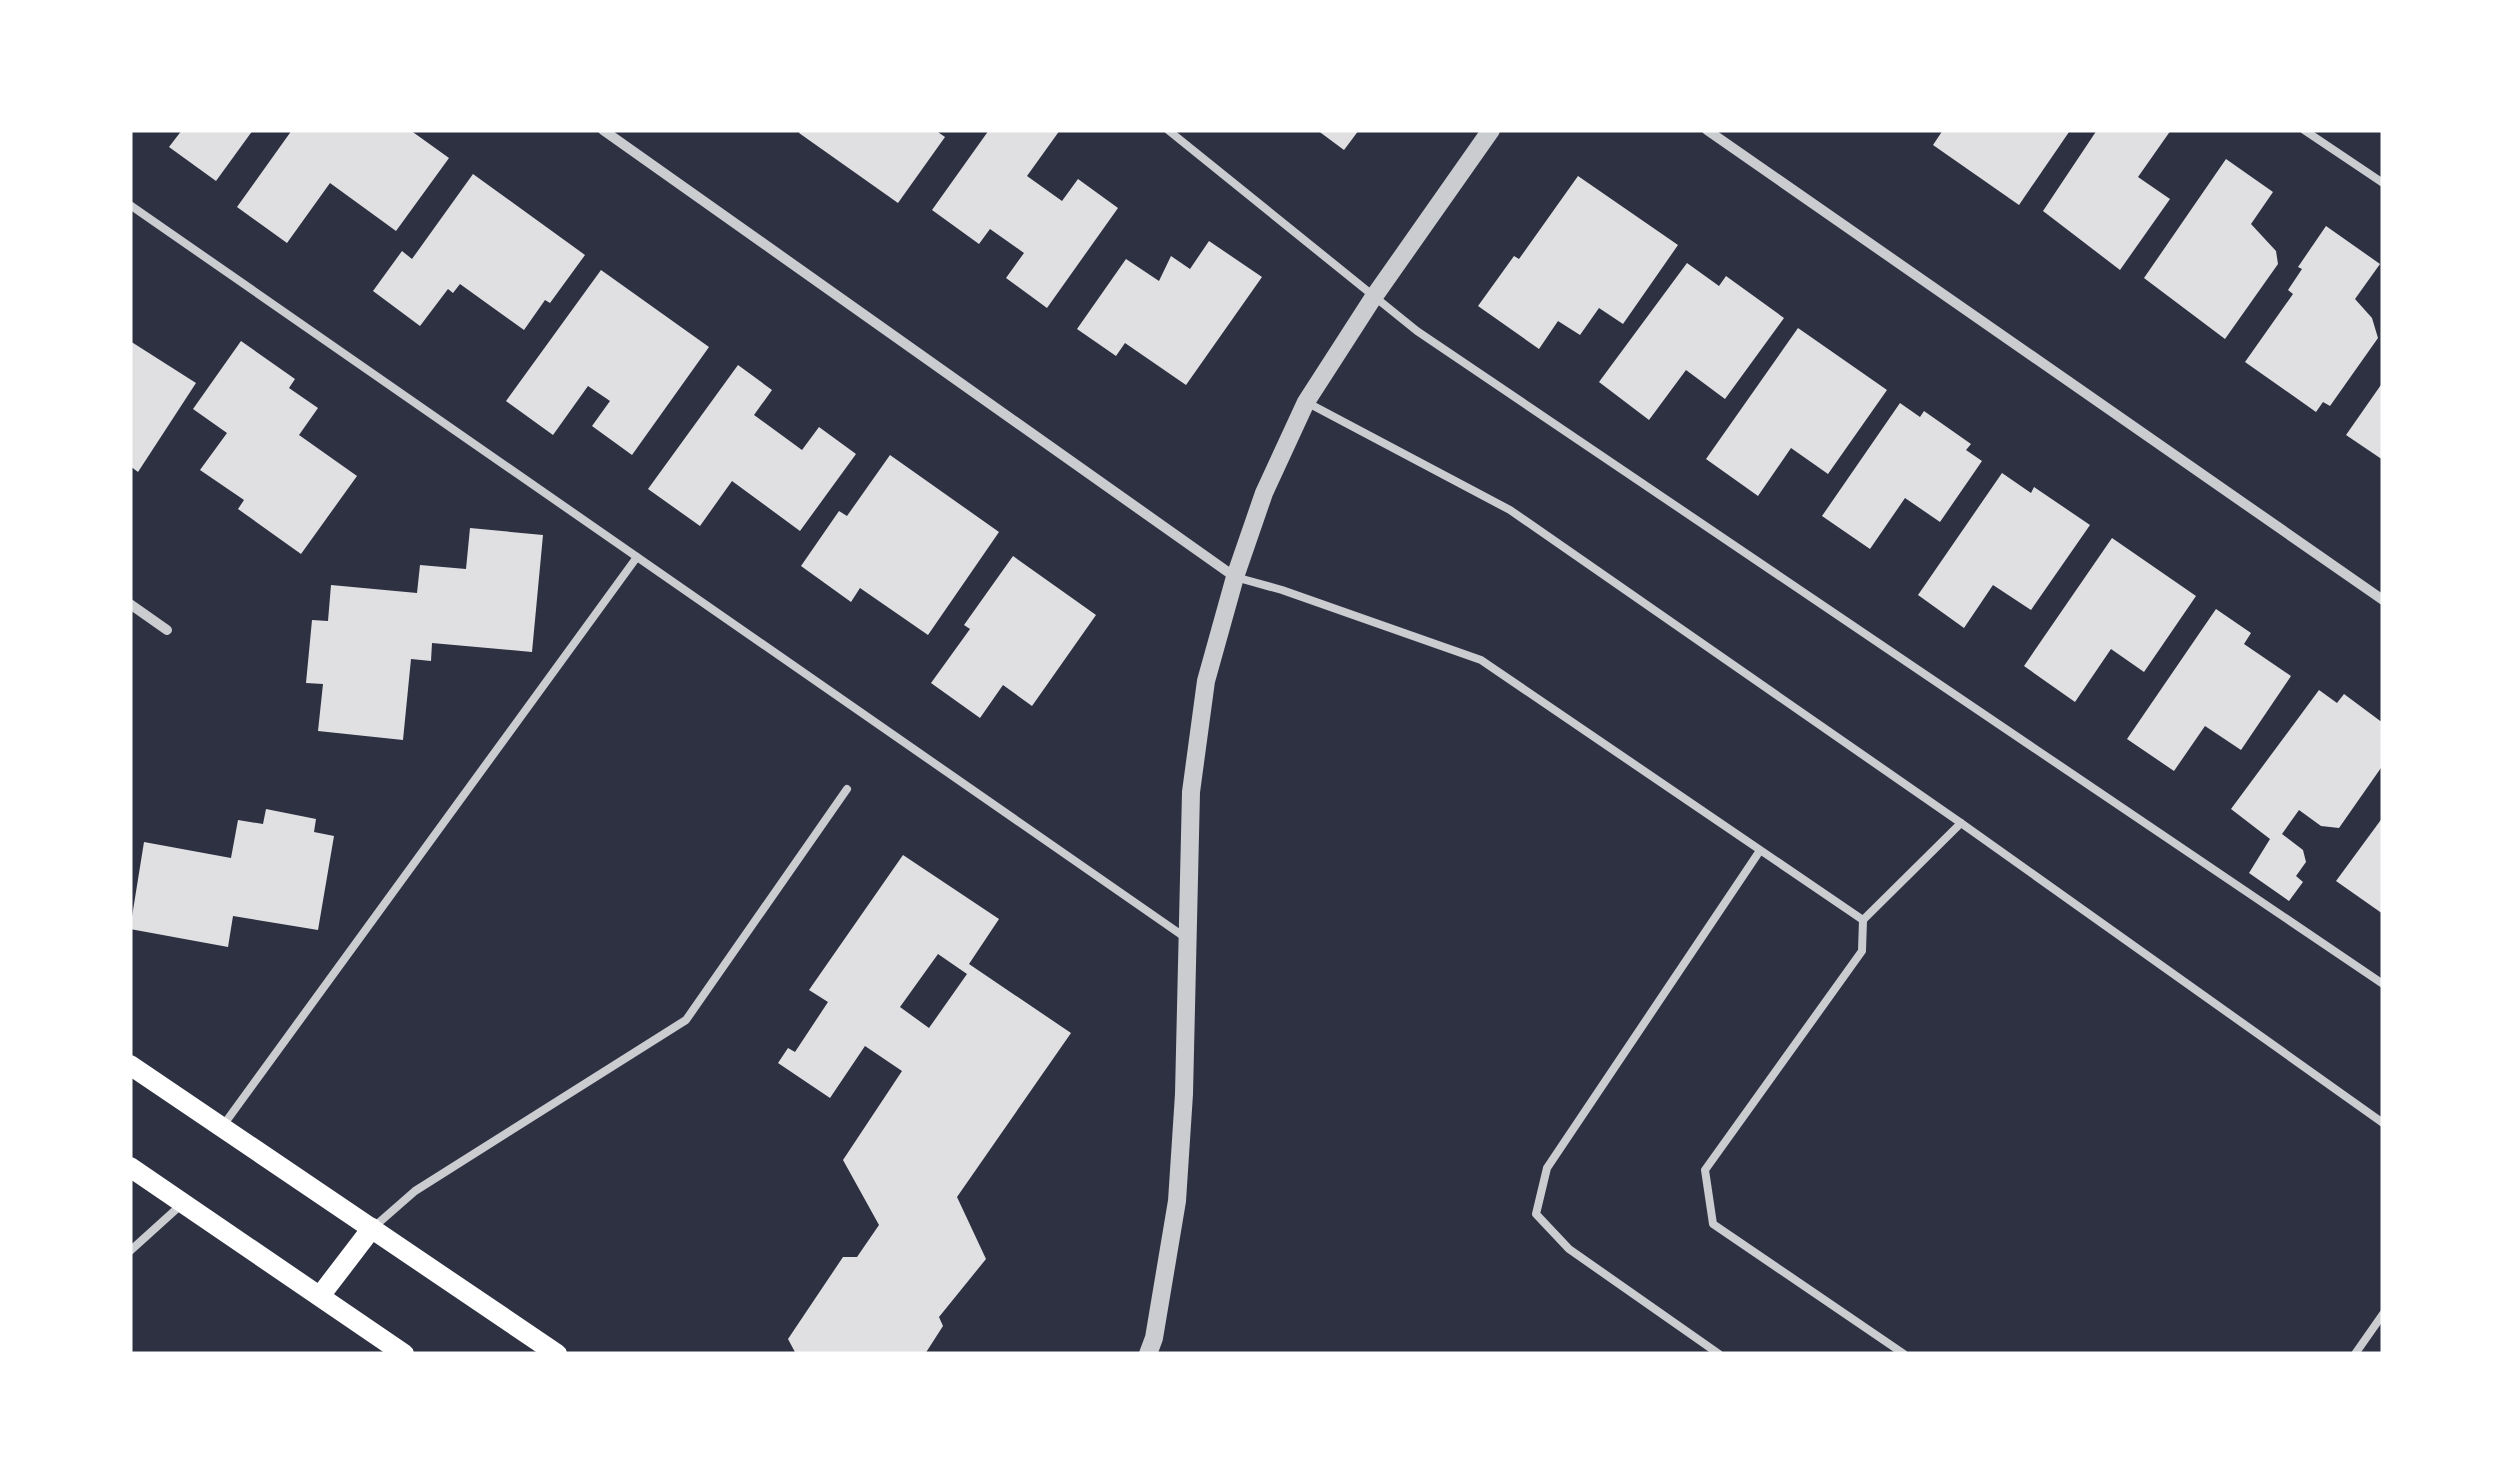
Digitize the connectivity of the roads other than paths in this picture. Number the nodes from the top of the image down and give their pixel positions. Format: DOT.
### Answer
graph roads {
  1 [pos="603,130"];
  2 [pos="1168,130"];
  3 [pos="1491,130"];
  4 [pos="1707,130"];
  5 [pos="2304,130"];
  6 [pos="2383,183"];
  7 [pos="130,205"];
  8 [pos="1373,298"];
  9 [pos="1306,402"];
  10 [pos="636,557"];
  11 [pos="1235,577"];
  12 [pos="2383,600"];
  13 [pos="130,604"];
  14 [pos="168,630"];
  15 [pos="847,789"];
  16 [pos="1962,824"];
  17 [pos="1759,852"];
  18 [pos="1863,920"];
  19 [pos="1188,940"];
  20 [pos="2383,984"];
  21 [pos="130,1065"];
  22 [pos="2383,1122"];
  23 [pos="222,1127"];
  24 [pos="130,1167"];
  25 [pos="182,1203"];
  26 [pos="372,1228"];
  27 [pos="130,1251"];
  28 [pos="320,1296"];
  29 [pos="2383,1314"];
  30 [pos="404,1354"];
  31 [pos="557,1354"];
  32 [pos="1148,1354"];
  33 [pos="1719,1354"];
  34 [pos="1904,1354"];
  35 [pos="2356,1354"];
  1 -- 11 [label="street"];
  2 -- 8 [label="lane"];
  3 -- 8 [label="street"];
  4 -- 12 [label="street"];
  5 -- 6 [label="lane"];
  7 -- 10 [label="lane"];
  8 -- 9 [label="street"];
  8 -- 20 [label="lane"];
  9 -- 11 [label="street"];
  9 -- 16 [label="lane"];
  10 -- 19 [label="lane"];
  10 -- 23 [label="lane"];
  11 -- 17 [label="lane"];
  11 -- 19 [label="street"];
  13 -- 14 [label="street"];
  15 -- 26 [label="lane"];
  16 -- 18 [label="lane"];
  16 -- 22 [label="lane"];
  17 -- 18 [label="lane"];
  17 -- 33 [label="lane"];
  18 -- 34 [label="lane"];
  19 -- 32 [label="street"];
  21 -- 23 [label="main road"];
  23 -- 26 [label="main road"];
  24 -- 25 [label="main road"];
  25 -- 27 [label="lane"];
  25 -- 28 [label="main road"];
  26 -- 28 [label="main road"];
  26 -- 31 [label="main road"];
  28 -- 30 [label="main road"];
  29 -- 35 [label="lane"];
}
